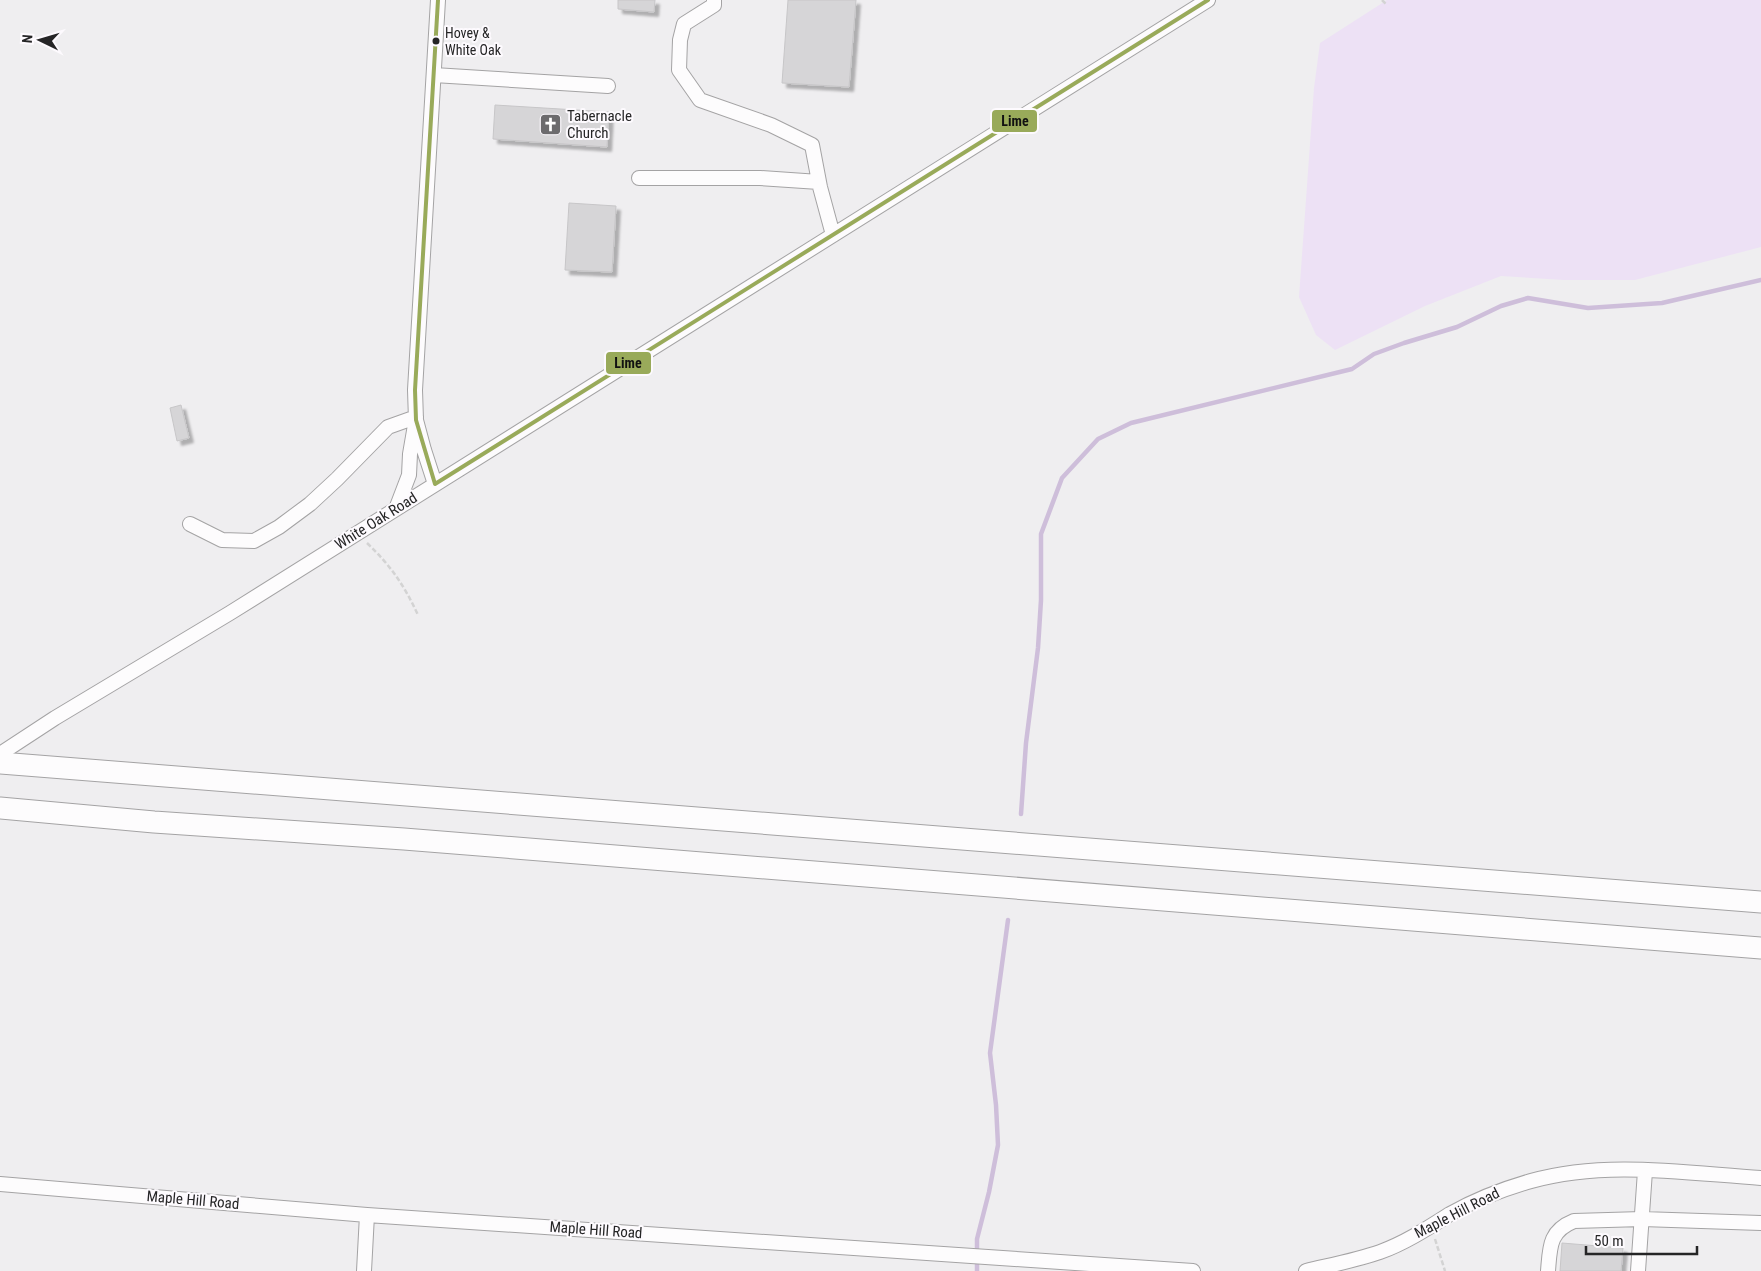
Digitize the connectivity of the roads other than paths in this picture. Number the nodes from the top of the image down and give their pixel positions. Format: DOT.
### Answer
graph roads {
  1 [pos="438,0"];
  2 [pos="714,0"];
  3 [pos="1208,0"];
  4 [pos="434,75"];
  5 [pos="608,86"];
  6 [pos="639,178"];
  7 [pos="819,182"];
  8 [pos="833,235"];
  9 [pos="416,419"];
  10 [pos="435,484"];
  11 [pos="396,509"];
  12 [pos="190,524"];
  13 [pos="0,754"];
  14 [pos="0,763"];
  15 [pos="0,808"];
  16 [pos="1761,902"];
  17 [pos="1761,948"];
  18 [pos="1645,1171"];
  19 [pos="1761,1178"];
  20 [pos="0,1184"];
  21 [pos="367,1215"];
  22 [pos="1642,1219"];
  23 [pos="1761,1223"];
  24 [pos="364,1271"];
  25 [pos="1193,1271"];
  26 [pos="1306,1271"];
  27 [pos="1548,1271"];
  28 [pos="1638,1271"];
  1 -- 4 [label="street"];
  2 -- 7 [label="street"];
  3 -- 8 [label="street, White Oak Road"];
  4 -- 5 [label="street"];
  4 -- 9 [label="street"];
  6 -- 7 [label="street"];
  7 -- 8 [label="street"];
  8 -- 10 [label="street, White Oak Road"];
  9 -- 10 [label="street"];
  9 -- 11 [label="street"];
  9 -- 12 [label="street"];
  10 -- 11 [label="street, White Oak Road"];
  11 -- 13 [label="street, White Oak Road"];
  14 -- 16 [label="highway"];
  15 -- 17 [label="highway"];
  18 -- 19 [label="street, Maple Hill Road"];
  18 -- 22 [label="street"];
  18 -- 26 [label="street, Maple Hill Road"];
  20 -- 21 [label="street, Maple Hill Road"];
  21 -- 24 [label="street"];
  21 -- 25 [label="street, Maple Hill Road"];
  22 -- 23 [label="street"];
  22 -- 27 [label="street"];
  22 -- 28 [label="street"];
}
